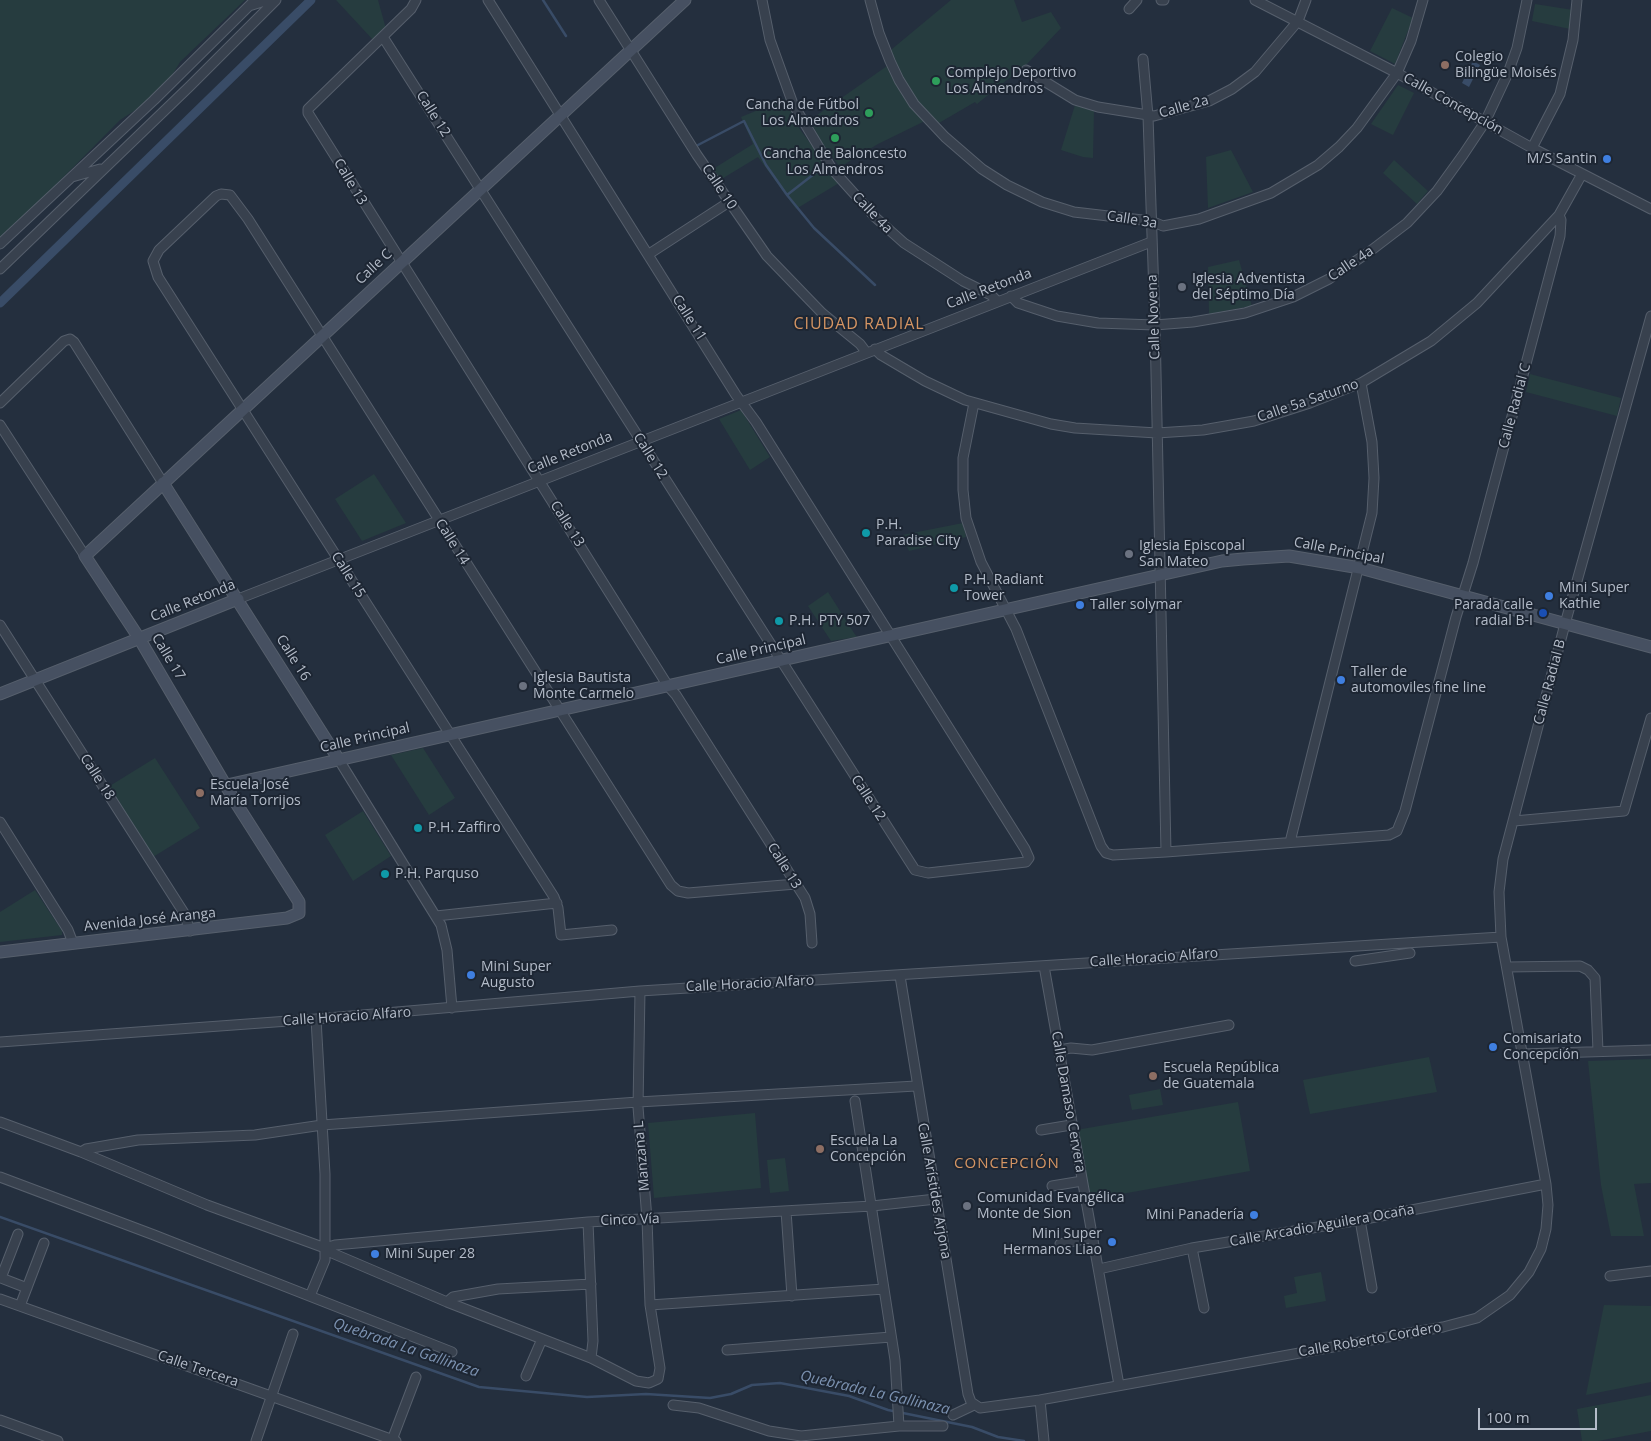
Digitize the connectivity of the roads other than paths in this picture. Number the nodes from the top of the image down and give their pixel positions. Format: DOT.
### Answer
graph roads {
  1 [pos="268,0"];
  2 [pos="276,0"];
  3 [pos="416,0"];
  4 [pos="488,0"];
  5 [pos="599,0"];
  6 [pos="685,0"];
  7 [pos="762,0"];
  8 [pos="870,0"];
  9 [pos="1138,0"];
  10 [pos="1255,0"];
  11 [pos="1306,0"];
  12 [pos="1423,0"];
  13 [pos="1527,0"];
  14 [pos="1577,0"];
  15 [pos="252,3"];
  16 [pos="1129,9"];
  17 [pos="1298,21"];
  18 [pos="383,37"];
  19 [pos="238,38"];
  20 [pos="631,50"];
  21 [pos="1143,58"];
  22 [pos="1026,70"];
  23 [pos="1397,73"];
  24 [pos="560,114"];
  25 [pos="1148,116"];
  26 [pos="1485,122"];
  27 [pos="1532,148"];
  28 [pos="107,165"];
  29 [pos="1582,174"];
  30 [pos="71,177"];
  31 [pos="481,188"];
  32 [pos="225,194"];
  33 [pos="729,202"];
  34 [pos="60,208"];
  35 [pos="1651,209"];
  36 [pos="1559,215"];
  37 [pos="1151,221"];
  38 [pos="1151,242"];
  39 [pos="0,244"];
  40 [pos="649,254"];
  41 [pos="401,262"];
  42 [pos="0,269"];
  43 [pos="1011,296"];
  44 [pos="997,301"];
  45 [pos="1651,316"];
  46 [pos="1155,326"];
  47 [pos="323,336"];
  48 [pos="871,350"];
  49 [pos="1361,384"];
  50 [pos="741,402"];
  51 [pos="0,403"];
  52 [pos="974,403"];
  53 [pos="241,409"];
  54 [pos="0,425"];
  55 [pos="1157,433"];
  56 [pos="640,441"];
  57 [pos="163,482"];
  58 [pos="540,482"];
  59 [pos="438,520"];
  60 [pos="85,556"];
  61 [pos="338,560"];
  62 [pos="1360,568"];
  63 [pos="1159,576"];
  64 [pos="1463,596"];
  65 [pos="238,599"];
  66 [pos="1006,610"];
  67 [pos="1565,624"];
  68 [pos="0,625"];
  69 [pos="890,637"];
  70 [pos="139,638"];
  71 [pos="1651,647"];
  72 [pos="781,661"];
  73 [pos="36,680"];
  74 [pos="668,686"];
  75 [pos="0,694"];
  76 [pos="559,710"];
  77 [pos="1651,718"];
  78 [pos="448,734"];
  79 [pos="339,760"];
  80 [pos="227,785"];
  81 [pos="0,822"];
  82 [pos="1514,822"];
  83 [pos="1290,842"];
  84 [pos="1166,852"];
  85 [pos="920,873"];
  86 [pos="796,884"];
  87 [pos="557,903"];
  88 [pos="300,910"];
  89 [pos="436,916"];
  90 [pos="612,930"];
  91 [pos="190,931"];
  92 [pos="1501,936"];
  93 [pos="812,943"];
  94 [pos="1398,943"];
  95 [pos="73,944"];
  96 [pos="0,952"];
  97 [pos="1410,953"];
  98 [pos="1400,954"];
  99 [pos="1355,961"];
  100 [pos="1044,966"];
  101 [pos="1507,967"];
  102 [pos="900,976"];
  103 [pos="640,991"];
  104 [pos="452,1008"];
  105 [pos="316,1019"];
  106 [pos="1229,1025"];
  107 [pos="0,1042"];
  108 [pos="1059,1050"];
  109 [pos="1651,1050"];
  110 [pos="1598,1051"];
  111 [pos="1522,1054"];
  112 [pos="916,1086"];
  113 [pos="854,1101"];
  114 [pos="638,1107"];
  115 [pos="0,1122"];
  116 [pos="322,1125"];
  117 [pos="1071,1125"];
  118 [pos="1041,1130"];
  119 [pos="81,1152"];
  120 [pos="0,1177"];
  121 [pos="1082,1181"];
  122 [pos="1546,1184"];
  123 [pos="1052,1186"];
  124 [pos="936,1199"];
  125 [pos="872,1206"];
  126 [pos="786,1211"];
  127 [pos="648,1219"];
  128 [pos="1360,1220"];
  129 [pos="588,1222"];
  130 [pos="18,1234"];
  131 [pos="1093,1237"];
  132 [pos="44,1243"];
  133 [pos="1060,1244"];
  134 [pos="325,1248"];
  135 [pos="1192,1248"];
  136 [pos="1099,1268"];
  137 [pos="1651,1272"];
  138 [pos="1610,1276"];
  139 [pos="591,1284"];
  140 [pos="28,1288"];
  141 [pos="1372,1288"];
  142 [pos="884,1289"];
  143 [pos="310,1296"];
  144 [pos="792,1296"];
  145 [pos="0,1299"];
  146 [pos="447,1302"];
  147 [pos="650,1305"];
  148 [pos="20,1306"];
  149 [pos="1204,1308"];
  150 [pos="293,1334"];
  151 [pos="892,1338"];
  152 [pos="542,1339"];
  153 [pos="727,1350"];
  154 [pos="452,1352"];
  155 [pos="590,1358"];
  156 [pos="526,1376"];
  157 [pos="416,1377"];
  158 [pos="1119,1385"];
  159 [pos="272,1395"];
  160 [pos="1040,1400"];
  161 [pos="673,1405"];
  162 [pos="974,1405"];
  163 [pos="953,1414"];
  164 [pos="0,1420"];
  165 [pos="898,1422"];
  166 [pos="944,1426"];
  167 [pos="394,1440"];
  168 [pos="58,1441"];
  169 [pos="256,1441"];
  170 [pos="1044,1441"];
  1 -- 15 [label="street"];
  2 -- 19 [label="street"];
  3 -- 18 [label="street"];
  4 -- 24 [label="street, Calle 11"];
  5 -- 20 [label="street, Calle 10"];
  6 -- 20 [label="street, Calle C"];
  7 -- 44 [label="street, Calle 4a"];
  8 -- 37 [label="street, Calle 3a"];
  9 -- 16 [label="street"];
  10 -- 17 [label="street, Calle Concepción"];
  11 -- 17 [label="street, Calle 2a"];
  12 -- 23 [label="street, Calle 3a"];
  13 -- 26 [label="street, Calle 4a"];
  14 -- 27 [label="street"];
  15 -- 19 [label="street"];
  15 -- 30 [label="street"];
  17 -- 23 [label="street, Calle Concepción"];
  17 -- 25 [label="street, Calle 2a"];
  18 -- 31 [label="street, Calle 12"];
  18 -- 41 [label="street, Calle 13"];
  19 -- 28 [label="street"];
  20 -- 24 [label="street, Calle C"];
  20 -- 33 [label="street, Calle 10"];
  21 -- 25 [label="street, Calle Novena"];
  22 -- 25 [label="street, Calle 2a"];
  23 -- 26 [label="street, Calle Concepción"];
  23 -- 37 [label="street, Calle 3a"];
  24 -- 31 [label="street, Calle C"];
  24 -- 40 [label="street, Calle 11"];
  25 -- 37 [label="street, Calle Novena"];
  26 -- 27 [label="street, Calle Concepción"];
  26 -- 46 [label="street, Calle 4a"];
  27 -- 29 [label="street, Calle Concepción"];
  28 -- 30 [label="street"];
  28 -- 34 [label="street"];
  29 -- 35 [label="street, Calle Concepción"];
  29 -- 36 [label="street, Calle 5a Saturno"];
  30 -- 34 [label="street"];
  30 -- 39 [label="street"];
  31 -- 41 [label="street, Calle C"];
  31 -- 56 [label="street, Calle 12"];
  32 -- 47 [label="street, Calle 14"];
  32 -- 53 [label="street, Calle 15"];
  33 -- 40 [label="street"];
  33 -- 48 [label="street, Calle 10"];
  34 -- 42 [label="street"];
  36 -- 49 [label="street, Calle 5a Saturno"];
  36 -- 64 [label="street, Calle Radial C"];
  37 -- 38 [label="street, Calle Novena"];
  38 -- 43 [label="street, Calle Retonda"];
  38 -- 46 [label="street, Calle Novena"];
  40 -- 50 [label="street, Calle 11"];
  41 -- 47 [label="street, Calle C"];
  41 -- 58 [label="street, Calle 13"];
  43 -- 44 [label="street, Calle Retonda"];
  43 -- 46 [label="street, Calle 4a"];
  44 -- 48 [label="street, Calle Retonda"];
  45 -- 67 [label="street, Calle Radial B"];
  46 -- 55 [label="street, Calle Novena"];
  47 -- 53 [label="street, Calle C"];
  47 -- 59 [label="street, Calle 14"];
  48 -- 50 [label="street, Calle Retonda"];
  48 -- 52 [label="street, Calle 10"];
  49 -- 55 [label="street, Calle 5a Saturno"];
  49 -- 62 [label="street"];
  50 -- 56 [label="street, Calle Retonda"];
  50 -- 69 [label="street, Calle 11"];
  51 -- 57 [label="street, Calle 16"];
  52 -- 55 [label="street, Calle 5a Saturno"];
  52 -- 66 [label="street"];
  53 -- 57 [label="street, Calle C"];
  53 -- 61 [label="street, Calle 15"];
  54 -- 60 [label="street, Calle 17"];
  55 -- 63 [label="street, Calle Novena"];
  56 -- 58 [label="street, Calle Retonda"];
  56 -- 72 [label="street, Calle 12"];
  57 -- 60 [label="street, Calle C"];
  57 -- 65 [label="street, Calle 16"];
  58 -- 59 [label="street, Calle Retonda"];
  58 -- 74 [label="street, Calle 13"];
  59 -- 61 [label="street, Calle Retonda"];
  59 -- 76 [label="street, Calle 14"];
  60 -- 70 [label="street, Calle 17"];
  61 -- 65 [label="street, Calle Retonda"];
  61 -- 78 [label="street, Calle 15"];
  62 -- 63 [label="street, Calle Principal"];
  62 -- 64 [label="street, Calle Principal"];
  62 -- 83 [label="street"];
  63 -- 66 [label="street, Calle Principal"];
  63 -- 84 [label="street, Calle Novena"];
  64 -- 67 [label="street, Calle Principal"];
  64 -- 83 [label="street, Calle Radial C"];
  65 -- 70 [label="street, Calle Retonda"];
  65 -- 79 [label="street, Calle 16"];
  66 -- 69 [label="street, Calle Principal"];
  66 -- 84 [label="street"];
  67 -- 71 [label="street, Calle Principal"];
  67 -- 82 [label="street, Calle Radial B"];
  68 -- 73 [label="street, Calle 18"];
  69 -- 72 [label="street, Calle Principal"];
  69 -- 85 [label="street, Calle 11"];
  70 -- 73 [label="street, Calle Retonda"];
  70 -- 80 [label="street, Calle 17"];
  72 -- 74 [label="street, Calle Principal"];
  72 -- 85 [label="street, Calle 12"];
  73 -- 75 [label="street, Calle Retonda"];
  73 -- 91 [label="street, Calle 18"];
  74 -- 76 [label="street, Calle Principal"];
  74 -- 86 [label="street, Calle 13"];
  76 -- 78 [label="street, Calle Principal"];
  76 -- 86 [label="street, Calle 14"];
  77 -- 82 [label="street"];
  78 -- 79 [label="street, Calle Principal"];
  78 -- 87 [label="street, Calle 15"];
  79 -- 80 [label="street, Calle Principal"];
  79 -- 89 [label="street, Calle 16"];
  80 -- 88 [label="street, Calle 17"];
  81 -- 95 [label="street"];
  82 -- 92 [label="street, Calle Radial B"];
  83 -- 84 [label="street"];
  86 -- 93 [label="street, Calle 13"];
  87 -- 89 [label="street"];
  87 -- 90 [label="street, Calle 15"];
  88 -- 91 [label="street, Avenida José Aranga"];
  89 -- 104 [label="street, Calle 16"];
  91 -- 95 [label="street, Avenida José Aranga"];
  92 -- 94 [label="street, Calle Horacio Alfaro"];
  92 -- 101 [label="street, Calle Radial B"];
  94 -- 98 [label="street"];
  94 -- 100 [label="street, Calle Horacio Alfaro"];
  95 -- 96 [label="street, Avenida José Aranga"];
  97 -- 98 [label="street"];
  98 -- 99 [label="street"];
  100 -- 102 [label="street, Calle Horacio Alfaro"];
  100 -- 108 [label="street, Calle Damaso Cervera"];
  101 -- 110 [label="street"];
  101 -- 111 [label="street, Calle Radial B"];
  102 -- 103 [label="street, Calle Horacio Alfaro"];
  102 -- 112 [label="street, Calle Arístides Arjona"];
  103 -- 104 [label="street, Calle Horacio Alfaro"];
  103 -- 114 [label="street, Manzana L"];
  104 -- 105 [label="street, Calle Horacio Alfaro"];
  105 -- 107 [label="street, Calle Horacio Alfaro"];
  105 -- 116 [label="street"];
  106 -- 108 [label="street"];
  108 -- 117 [label="street, Calle Damaso Cervera"];
  109 -- 110 [label="street"];
  110 -- 111 [label="street"];
  111 -- 122 [label="street, Calle Roberto Cordero"];
  112 -- 114 [label="street"];
  112 -- 124 [label="street, Calle Arístides Arjona"];
  113 -- 125 [label="street"];
  114 -- 116 [label="street"];
  114 -- 127 [label="street, Manzana L"];
  115 -- 119 [label="street"];
  116 -- 119 [label="street"];
  116 -- 134 [label="street"];
  117 -- 118 [label="street"];
  117 -- 121 [label="street, Calle Damaso Cervera"];
  119 -- 134 [label="street"];
  120 -- 143 [label="street"];
  121 -- 123 [label="street"];
  121 -- 131 [label="street, Calle Damaso Cervera"];
  122 -- 128 [label="street, Calle Arcadio Aguilera Ocaña"];
  122 -- 158 [label="street, Calle Roberto Cordero"];
  124 -- 125 [label="street, Cinco Vía"];
  124 -- 162 [label="street, Calle Arístides Arjona"];
  125 -- 126 [label="street, Cinco Vía"];
  125 -- 142 [label="street"];
  126 -- 127 [label="street, Cinco Vía"];
  126 -- 144 [label="street"];
  127 -- 129 [label="street, Cinco Vía"];
  127 -- 147 [label="street, Manzana L"];
  128 -- 135 [label="street, Calle Arcadio Aguilera Ocaña"];
  128 -- 141 [label="street"];
  129 -- 134 [label="street, Cinco Vía"];
  129 -- 139 [label="street"];
  130 -- 140 [label="street"];
  131 -- 133 [label="street"];
  131 -- 136 [label="street, Calle Damaso Cervera"];
  132 -- 140 [label="street"];
  134 -- 143 [label="street"];
  134 -- 146 [label="street"];
  135 -- 136 [label="street, Calle Arcadio Aguilera Ocaña"];
  135 -- 149 [label="street"];
  136 -- 158 [label="street, Calle Damaso Cervera"];
  137 -- 138 [label="street"];
  139 -- 146 [label="street"];
  139 -- 155 [label="street"];
  140 -- 148 [label="street"];
  142 -- 144 [label="street"];
  142 -- 151 [label="street"];
  143 -- 154 [label="street"];
  144 -- 147 [label="street"];
  145 -- 148 [label="street, Calle Tercera"];
  146 -- 152 [label="street"];
  147 -- 155 [label="street, Manzana L"];
  148 -- 159 [label="street, Calle Tercera"];
  150 -- 159 [label="street"];
  151 -- 153 [label="street"];
  151 -- 165 [label="street"];
  152 -- 155 [label="street"];
  152 -- 156 [label="street"];
  157 -- 167 [label="street"];
  158 -- 160 [label="street, Calle Roberto Cordero"];
  159 -- 167 [label="street, Calle Tercera"];
  159 -- 169 [label="street"];
  160 -- 162 [label="street, Calle Roberto Cordero"];
  160 -- 170 [label="street"];
  161 -- 165 [label="street"];
  162 -- 163 [label="street"];
  164 -- 168 [label="street"];
  165 -- 166 [label="street"];
}
